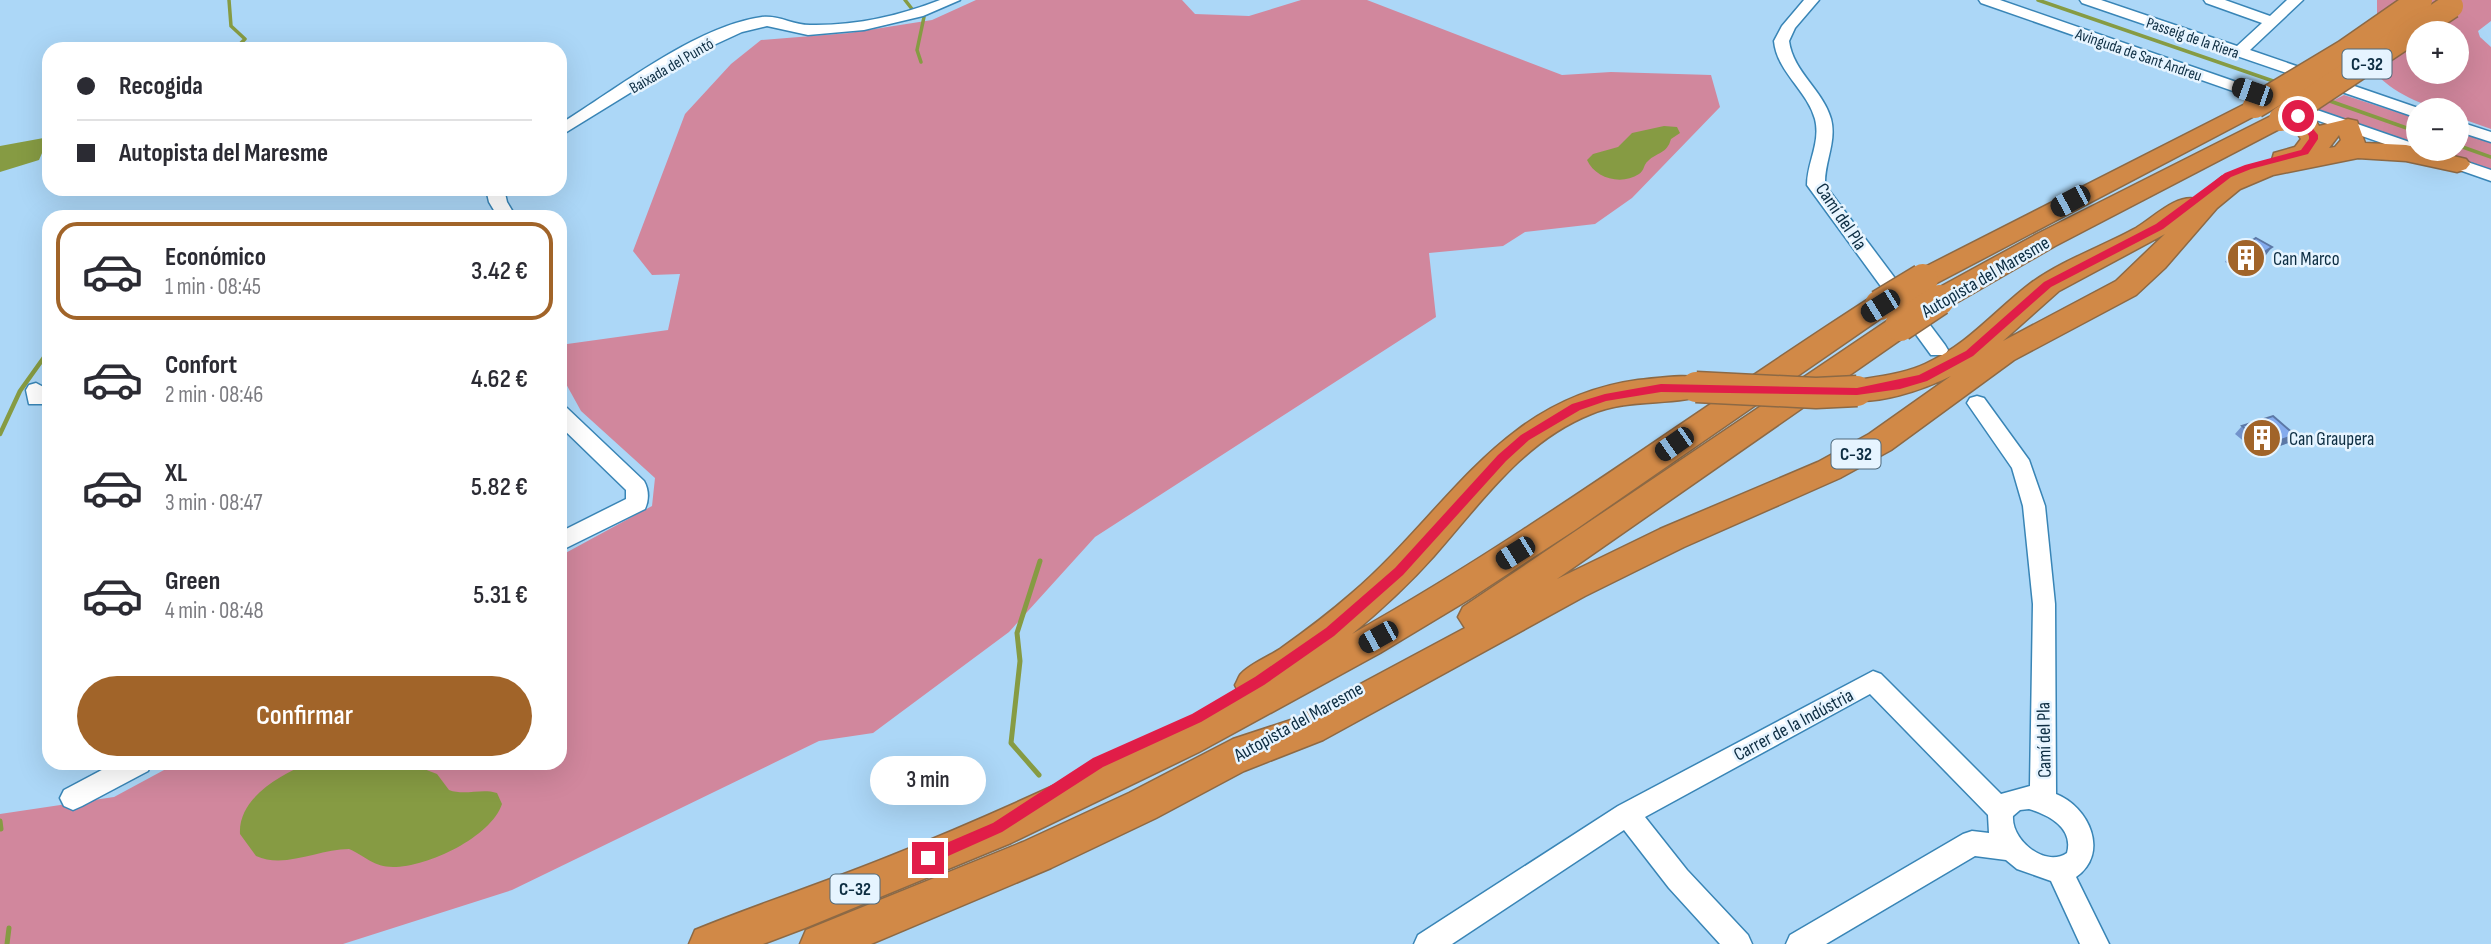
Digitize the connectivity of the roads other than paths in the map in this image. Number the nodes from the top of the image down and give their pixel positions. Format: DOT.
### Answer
graph roads {
  1 [pos="953,0"];
  2 [pos="1812,0"];
  3 [pos="1986,0"];
  4 [pos="2087,0"];
  5 [pos="2211,0"];
  6 [pos="2296,0"];
  7 [pos="2420,0"];
  8 [pos="2454,3"];
  9 [pos="2271,21"];
  10 [pos="2238,53"];
  11 [pos="2271,108"];
  12 [pos="2406,109"];
  13 [pos="567,127"];
  14 [pos="2469,129"];
  15 [pos="2491,137"];
  16 [pos="2346,139"];
  17 [pos="2304,152"];
  18 [pos="2457,164"];
  19 [pos="2491,176"];
  20 [pos="1890,316"];
  21 [pos="1938,350"];
  22 [pos="1977,404"];
  23 [pos="567,420"];
  24 [pos="567,538"];
  25 [pos="1229,761"];
  26 [pos="126,770"];
  27 [pos="73,798"];
  28 [pos="2043,800"];
  29 [pos="2001,811"];
  30 [pos="1627,814"];
  31 [pos="998,828"];
  32 [pos="2013,849"];
  33 [pos="2060,870"];
  34 [pos="709,944"];
  35 [pos="820,944"];
  36 [pos="1427,944"];
  37 [pos="1738,944"];
  38 [pos="1800,944"];
  39 [pos="2095,944"];
  1 -- 13 [label="street, Baixada del Puntó"];
  2 -- 21 [label="street, Camí del Pla"];
  3 -- 11 [label="street, Avinguda de Sant Andreu"];
  4 -- 10 [label="street, Passeig de la Riera"];
  5 -- 9 [label="street"];
  6 -- 9 [label="street"];
  7 -- 11 [label="highway, Autopista del Maresme / C-32, bridge"];
  8 -- 11 [label="highway, Autopista del Maresme / C-32, bridge"];
  9 -- 10 [label="street"];
  10 -- 12 [label="street, Passeig de la Riera"];
  11 -- 16 [label="street, Avinguda de Sant Andreu"];
  11 -- 17 [label="highway"];
  11 -- 20 [label="highway, Autopista del Maresme / C-32, bridge"];
  14 -- 15 [label="street"];
  16 -- 17 [label="highway, C-32"];
  16 -- 18 [label="highway, C-32"];
  16 -- 25 [label="highway, C-32"];
  17 -- 31 [label="highway, C-32, bridge"];
  18 -- 19 [label="street"];
  20 -- 25 [label="highway, Autopista del Maresme / C-32"];
  20 -- 31 [label="highway, Autopista del Maresme / C-32"];
  22 -- 28 [label="street, Camí del Pla"];
  23 -- 24 [label="street"];
  25 -- 35 [label="highway, Autopista del Maresme / C-32"];
  26 -- 27 [label="street"];
  28 -- 29 [label="street"];
  28 -- 33 [label="street"];
  29 -- 30 [label="street, Carrer de la Indústria"];
  29 -- 32 [label="street"];
  30 -- 36 [label="street, Carrer de la Indústria"];
  30 -- 37 [label="street"];
  31 -- 34 [label="highway, Autopista del Maresme / C-32"];
  32 -- 33 [label="street"];
  32 -- 38 [label="street"];
  33 -- 39 [label="street"];
}
